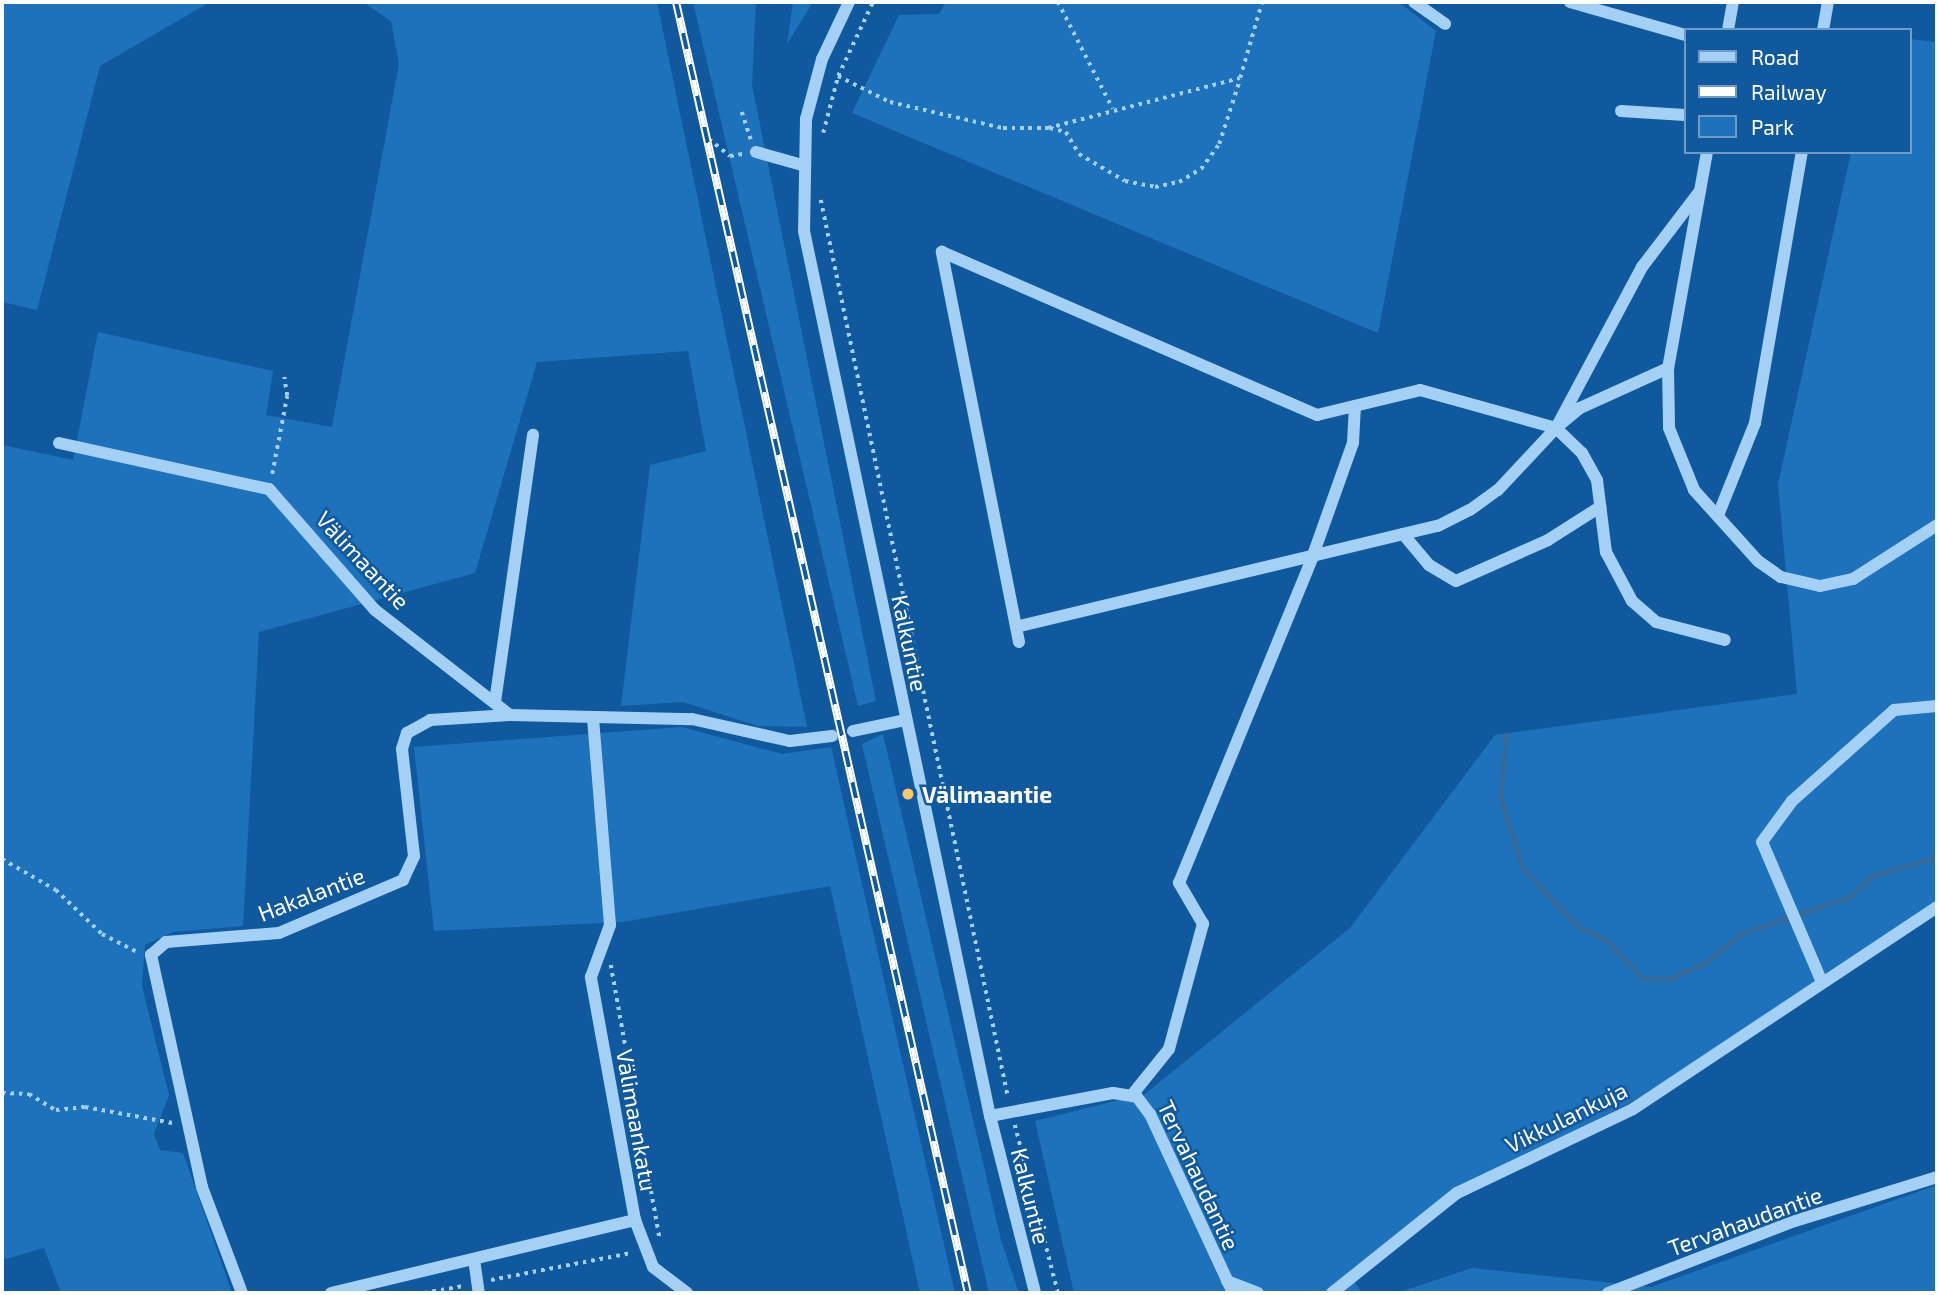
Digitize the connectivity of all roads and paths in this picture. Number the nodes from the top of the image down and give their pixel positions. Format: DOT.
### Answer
graph roads {
  1 [pos="849,2"];
  2 [pos="873,2"];
  3 [pos="1058,2"];
  4 [pos="1262,2"];
  5 [pos="1415,2"];
  6 [pos="1570,2"];
  7 [pos="1733,2"];
  8 [pos="1828,2"];
  9 [pos="1445,24"];
  10 [pos="1728,28"];
  11 [pos="1823,28"];
  12 [pos="1684,36"];
  13 [pos="838,76"];
  14 [pos="1240,78"];
  15 [pos="1113,109"];
  16 [pos="1621,111"];
  17 [pos="742,112"];
  18 [pos="1684,115"];
  19 [pos="1048,128"];
  20 [pos="748,132"];
  21 [pos="709,139"];
  22 [pos="820,146"];
  23 [pos="756,152"];
  24 [pos="1707,154"];
  25 [pos="1802,154"];
  26 [pos="730,156"];
  27 [pos="802,166"];
  28 [pos="1700,191"];
  29 [pos="820,192"];
  30 [pos="1668,368"];
  31 [pos="284,377"];
  32 [pos="1355,406"];
  33 [pos="1556,428"];
  34 [pos="533,435"];
  35 [pos="58,443"];
  36 [pos="268,489"];
  37 [pos="1600,506"];
  38 [pos="1719,513"];
  39 [pos="1937,525"];
  40 [pos="1403,534"];
  41 [pos="1312,558"];
  42 [pos="1016,627"];
  43 [pos="1725,640"];
  44 [pos="1019,642"];
  45 [pos="495,702"];
  46 [pos="1937,706"];
  47 [pos="510,715"];
  48 [pos="593,719"];
  49 [pos="905,720"];
  50 [pos="853,730"];
  51 [pos="832,736"];
  52 [pos="2,859"];
  53 [pos="1937,907"];
  54 [pos="610,925"];
  55 [pos="151,954"];
  56 [pos="1821,980"];
  57 [pos="2,1093"];
  58 [pos="1132,1095"];
  59 [pos="1012,1113"];
  60 [pos="990,1116"];
  61 [pos="185,1125"];
  62 [pos="1937,1177"];
  63 [pos="635,1220"];
  64 [pos="644,1251"];
  65 [pos="474,1259"];
  66 [pos="1230,1287"];
  67 [pos="478,1288"];
  68 [pos="242,1293"];
  69 [pos="331,1293"];
  70 [pos="424,1293"];
  71 [pos="687,1293"];
  72 [pos="1035,1293"];
  73 [pos="1058,1293"];
  74 [pos="1258,1293"];
  75 [pos="1332,1293"];
  76 [pos="1608,1293"];
  1 -- 27 [label="street, Kalkuntie"];
  2 -- 13 [label="path"];
  3 -- 15 [label="path"];
  4 -- 14 [label="path"];
  5 -- 9 [label="street"];
  6 -- 12 [label="street"];
  7 -- 10 [label="street"];
  8 -- 11 [label="street"];
  13 -- 19 [label="path"];
  13 -- 22 [label="path"];
  14 -- 15 [label="path"];
  14 -- 19 [label="path"];
  15 -- 19 [label="path"];
  16 -- 18 [label="street"];
  17 -- 20 [label="path"];
  21 -- 26 [label="path"];
  23 -- 27 [label="street"];
  24 -- 28 [label="street"];
  25 -- 38 [label="street"];
  27 -- 49 [label="street, Kalkuntie"];
  28 -- 30 [label="street"];
  28 -- 33 [label="street"];
  29 -- 59 [label="path"];
  30 -- 33 [label="street"];
  30 -- 38 [label="street"];
  31 -- 36 [label="path"];
  32 -- 33 [label="street"];
  32 -- 41 [label="street"];
  32 -- 42 [label="street"];
  33 -- 37 [label="street"];
  33 -- 40 [label="street"];
  34 -- 45 [label="street"];
  35 -- 36 [label="street"];
  36 -- 45 [label="street, Välimaantie"];
  37 -- 40 [label="street"];
  37 -- 43 [label="street"];
  38 -- 39 [label="street"];
  40 -- 41 [label="street"];
  41 -- 42 [label="street"];
  41 -- 58 [label="street"];
  42 -- 44 [label="street"];
  45 -- 47 [label="street, Välimaantie"];
  46 -- 56 [label="street"];
  47 -- 48 [label="street"];
  47 -- 55 [label="street, Hakalantie"];
  48 -- 51 [label="street"];
  48 -- 54 [label="street, Välimaankatu"];
  49 -- 50 [label="street"];
  49 -- 60 [label="street, Kalkuntie"];
  52 -- 55 [label="path"];
  53 -- 56 [label="street, Vikkulankuja"];
  54 -- 63 [label="street, Välimaankatu"];
  54 -- 64 [label="path"];
  55 -- 61 [label="street"];
  56 -- 75 [label="street, Vikkulankuja"];
  57 -- 61 [label="path"];
  58 -- 59 [label="street, Tervahaudantie"];
  58 -- 66 [label="street, Tervahaudantie"];
  59 -- 60 [label="street, Tervahaudantie"];
  59 -- 73 [label="path"];
  60 -- 72 [label="street, Kalkuntie"];
  61 -- 68 [label="street"];
  62 -- 76 [label="street, Tervahaudantie"];
  63 -- 64 [label="street"];
  63 -- 65 [label="street, Välimaankatu"];
  64 -- 67 [label="path"];
  64 -- 71 [label="street"];
  65 -- 67 [label="street"];
  65 -- 69 [label="street, Välimaankatu"];
  66 -- 74 [label="street"];
  67 -- 70 [label="path"];
}
